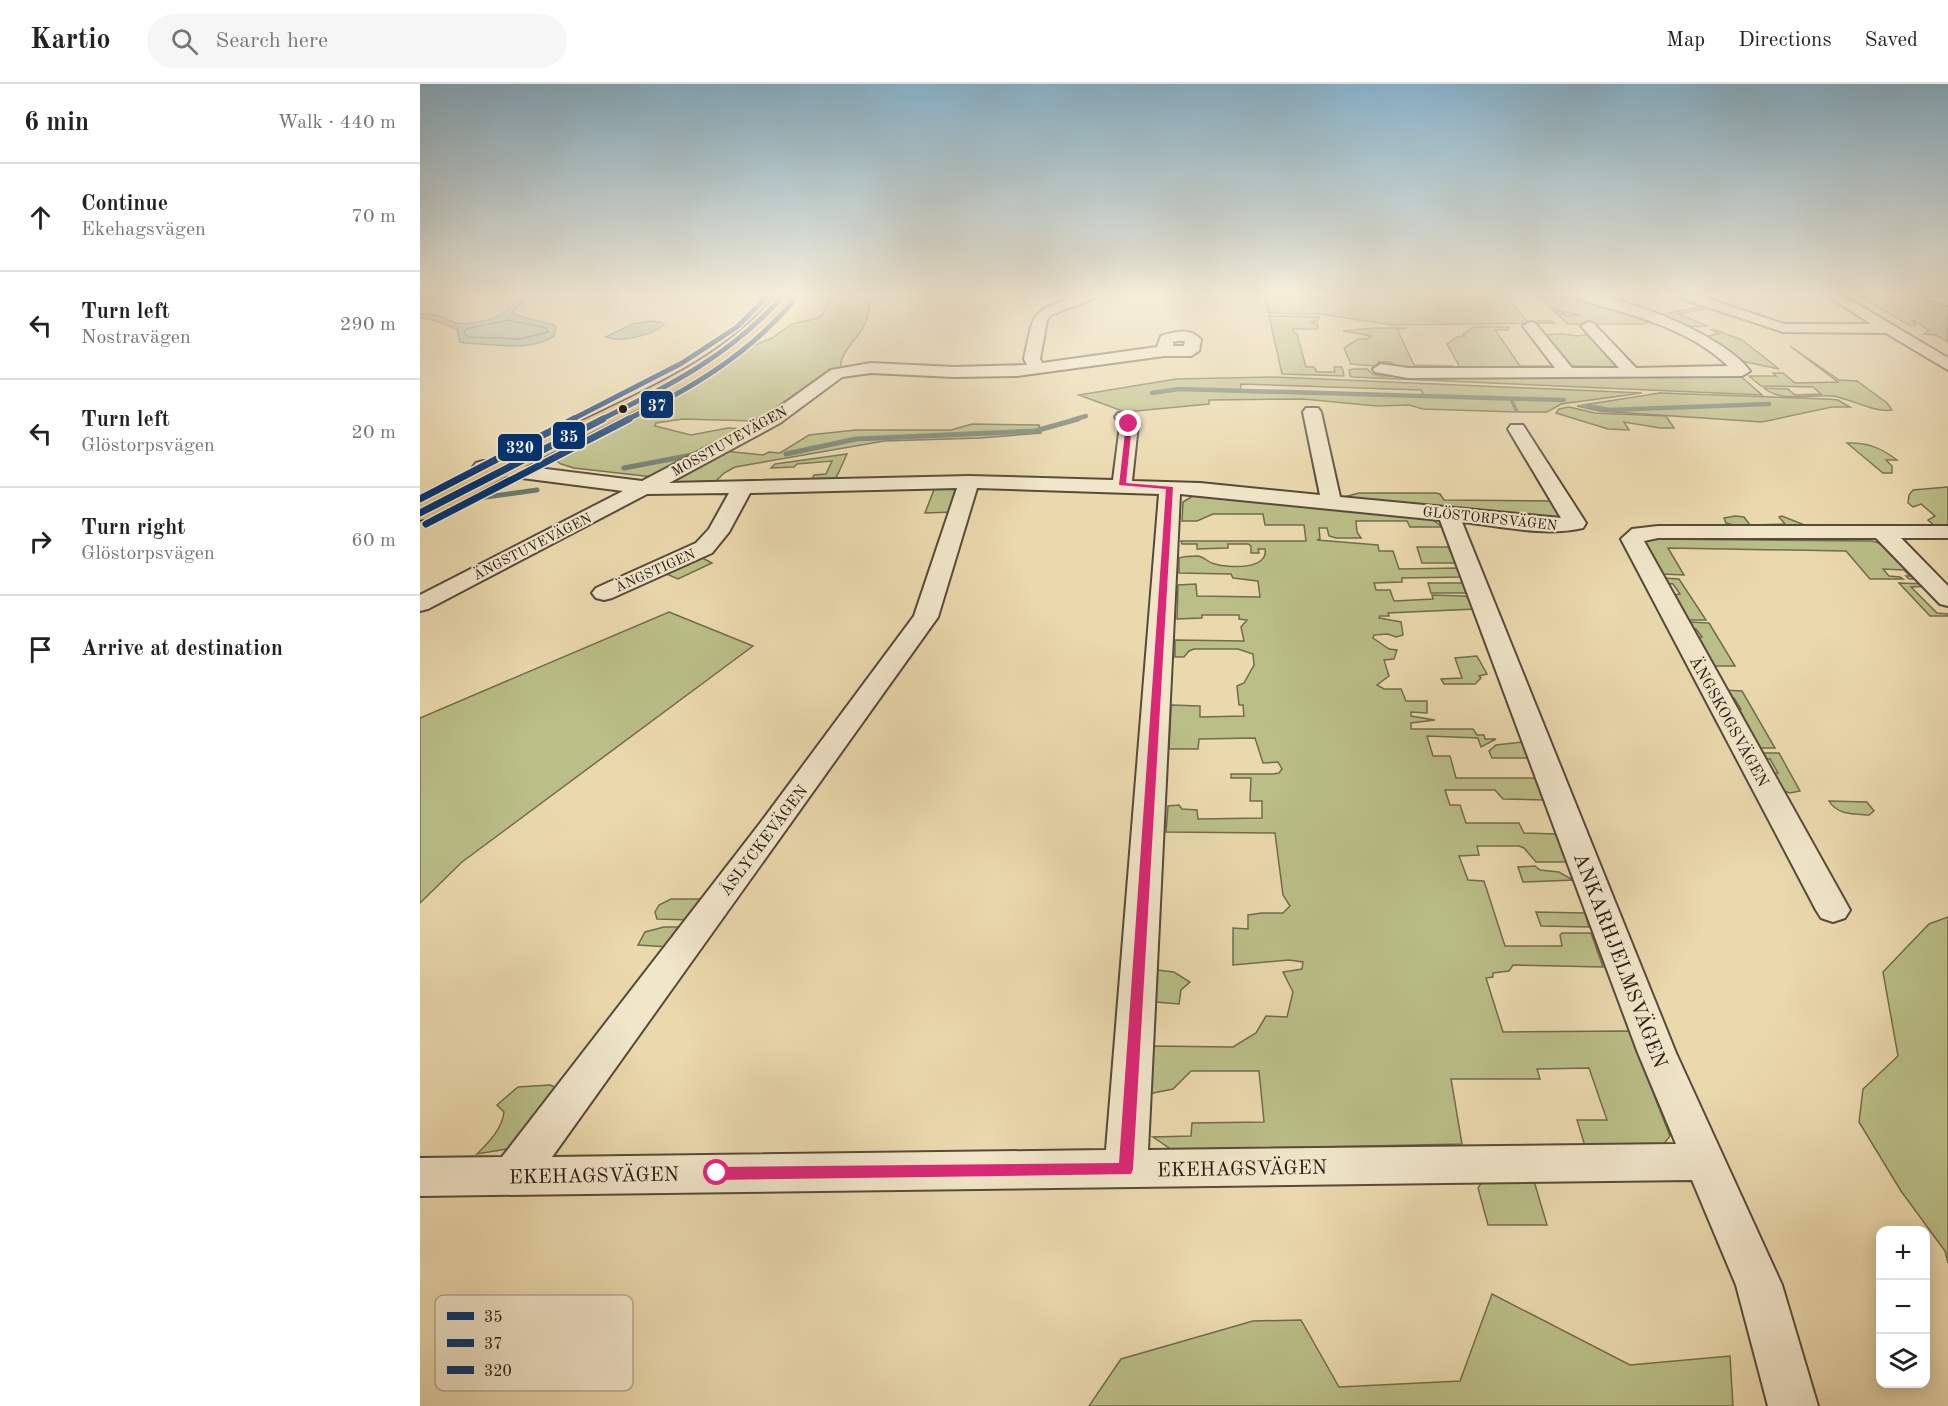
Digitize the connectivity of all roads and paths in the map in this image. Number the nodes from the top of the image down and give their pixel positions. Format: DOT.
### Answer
graph roads {
  1 [pos="692,358"];
  2 [pos="713,358"];
  3 [pos="1032,358"];
  4 [pos="1117,358"];
  5 [pos="1555,358"];
  6 [pos="1618,358"];
  7 [pos="1725,358"];
  8 [pos="1037,369"];
  9 [pos="1381,369"];
  10 [pos="1567,373"];
  11 [pos="1632,373"];
  12 [pos="1312,412"];
  13 [pos="1124,417"];
  14 [pos="1517,429"];
  15 [pos="493,469"];
  16 [pos="969,482"];
  17 [pos="1122,485"];
  18 [pos="743,487"];
  19 [pos="1170,487"];
  20 [pos="645,488"];
  21 [pos="420,497"];
  22 [pos="1331,502"];
  23 [pos="420,513"];
  24 [pos="1449,515"];
  25 [pos="1948,532"];
  26 [pos="1884,534"];
  27 [pos="604,593"];
  28 [pos="1948,599"];
  29 [pos="420,604"];
  30 [pos="1833,910"];
  31 [pos="1704,1162"];
  32 [pos="1126,1169"];
  33 [pos="513,1176"];
  34 [pos="420,1177"];
  35 [pos="1793,1406"];
  1 -- 15 [label="main road"];
  2 -- 15 [label="main road"];
  3 -- 8 [label="street"];
  4 -- 8 [label="street, MOSSTUVEVÄGEN"];
  5 -- 10 [label="street"];
  6 -- 11 [label="street"];
  7 -- 11 [label="street"];
  8 -- 20 [label="street, MOSSTUVEVÄGEN"];
  9 -- 10 [label="street"];
  10 -- 11 [label="street"];
  12 -- 22 [label="street"];
  13 -- 17 [label="street"];
  14 -- 24 [label="street, GLÖSTORPSVÄGEN"];
  15 -- 20 [label="street, GLÖSTORPSVÄGEN"];
  15 -- 21 [label="main road"];
  15 -- 23 [label="main road"];
  16 -- 17 [label="street, GLÖSTORPSVÄGEN"];
  16 -- 18 [label="street, GLÖSTORPSVÄGEN"];
  16 -- 33 [label="street, ÅSLYCKEVÄGEN"];
  17 -- 19 [label="street, GLÖSTORPSVÄGEN"];
  18 -- 20 [label="street, GLÖSTORPSVÄGEN"];
  18 -- 27 [label="street, ÄNGSTIGEN"];
  19 -- 22 [label="street, GLÖSTORPSVÄGEN"];
  19 -- 32 [label="street"];
  20 -- 29 [label="street, ÄNGSTUVEVÄGEN"];
  22 -- 24 [label="street, GLÖSTORPSVÄGEN"];
  24 -- 31 [label="street, ANKARHJELMSVÄGEN"];
  25 -- 26 [label="street"];
  26 -- 28 [label="street"];
  26 -- 30 [label="street, ÄNGSKOGSVÄGEN"];
  31 -- 32 [label="street, EKEHAGSVÄGEN"];
  31 -- 35 [label="street, ANKARHJELMSVÄGEN"];
  32 -- 33 [label="street, EKEHAGSVÄGEN"];
  33 -- 34 [label="street, EKEHAGSVÄGEN"];
}
